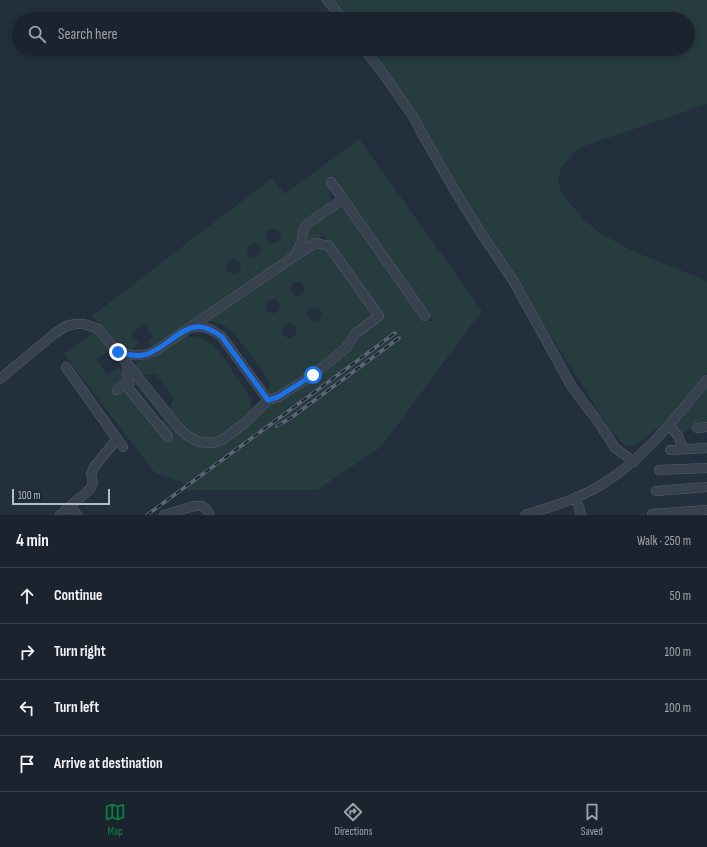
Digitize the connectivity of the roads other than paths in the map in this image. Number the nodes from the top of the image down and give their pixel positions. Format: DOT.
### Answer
graph roads {
  1 [pos="327,0"];
  2 [pos="337,12"];
  3 [pos="369,56"];
  4 [pos="331,182"];
  5 [pos="343,199"];
  6 [pos="302,240"];
  7 [pos="312,245"];
  8 [pos="295,256"];
  9 [pos="425,316"];
  10 [pos="188,329"];
  11 [pos="118,352"];
  12 [pos="127,363"];
  13 [pos="66,367"];
  14 [pos="0,379"];
  15 [pos="707,380"];
  16 [pos="128,381"];
  17 [pos="117,390"];
  18 [pos="268,400"];
  19 [pos="669,425"];
  20 [pos="707,427"];
  21 [pos="697,428"];
  22 [pos="168,438"];
  23 [pos="117,439"];
  24 [pos="123,447"];
  25 [pos="707,448"];
  26 [pos="683,449"];
  27 [pos="670,450"];
  28 [pos="634,462"];
  29 [pos="707,468"];
  30 [pos="659,470"];
  31 [pos="707,487"];
  32 [pos="656,491"];
  33 [pos="576,497"];
  34 [pos="71,506"];
  35 [pos="707,510"];
  36 [pos="658,514"];
  37 [pos="60,515"];
  38 [pos="77,515"];
  39 [pos="164,515"];
  40 [pos="210,515"];
  41 [pos="525,515"];
  42 [pos="581,515"];
  1 -- 2 [label="street"];
  3 -- 28 [label="street"];
  4 -- 5 [label="street"];
  5 -- 6 [label="street"];
  5 -- 9 [label="street"];
  6 -- 7 [label="street"];
  6 -- 8 [label="street"];
  7 -- 8 [label="street"];
  7 -- 18 [label="street"];
  8 -- 10 [label="street"];
  10 -- 11 [label="street"];
  10 -- 18 [label="street"];
  11 -- 12 [label="street"];
  11 -- 14 [label="street"];
  12 -- 16 [label="street"];
  12 -- 18 [label="street"];
  13 -- 23 [label="street"];
  15 -- 19 [label="street"];
  16 -- 17 [label="street"];
  16 -- 22 [label="street"];
  19 -- 26 [label="street"];
  19 -- 28 [label="street"];
  20 -- 21 [label="street"];
  23 -- 24 [label="street"];
  23 -- 34 [label="street"];
  25 -- 26 [label="street"];
  26 -- 27 [label="street"];
  28 -- 33 [label="street"];
  29 -- 30 [label="street"];
  31 -- 32 [label="street"];
  33 -- 41 [label="street"];
  33 -- 42 [label="street"];
  34 -- 37 [label="street"];
  34 -- 38 [label="street"];
  35 -- 36 [label="street"];
  39 -- 40 [label="street"];
}
